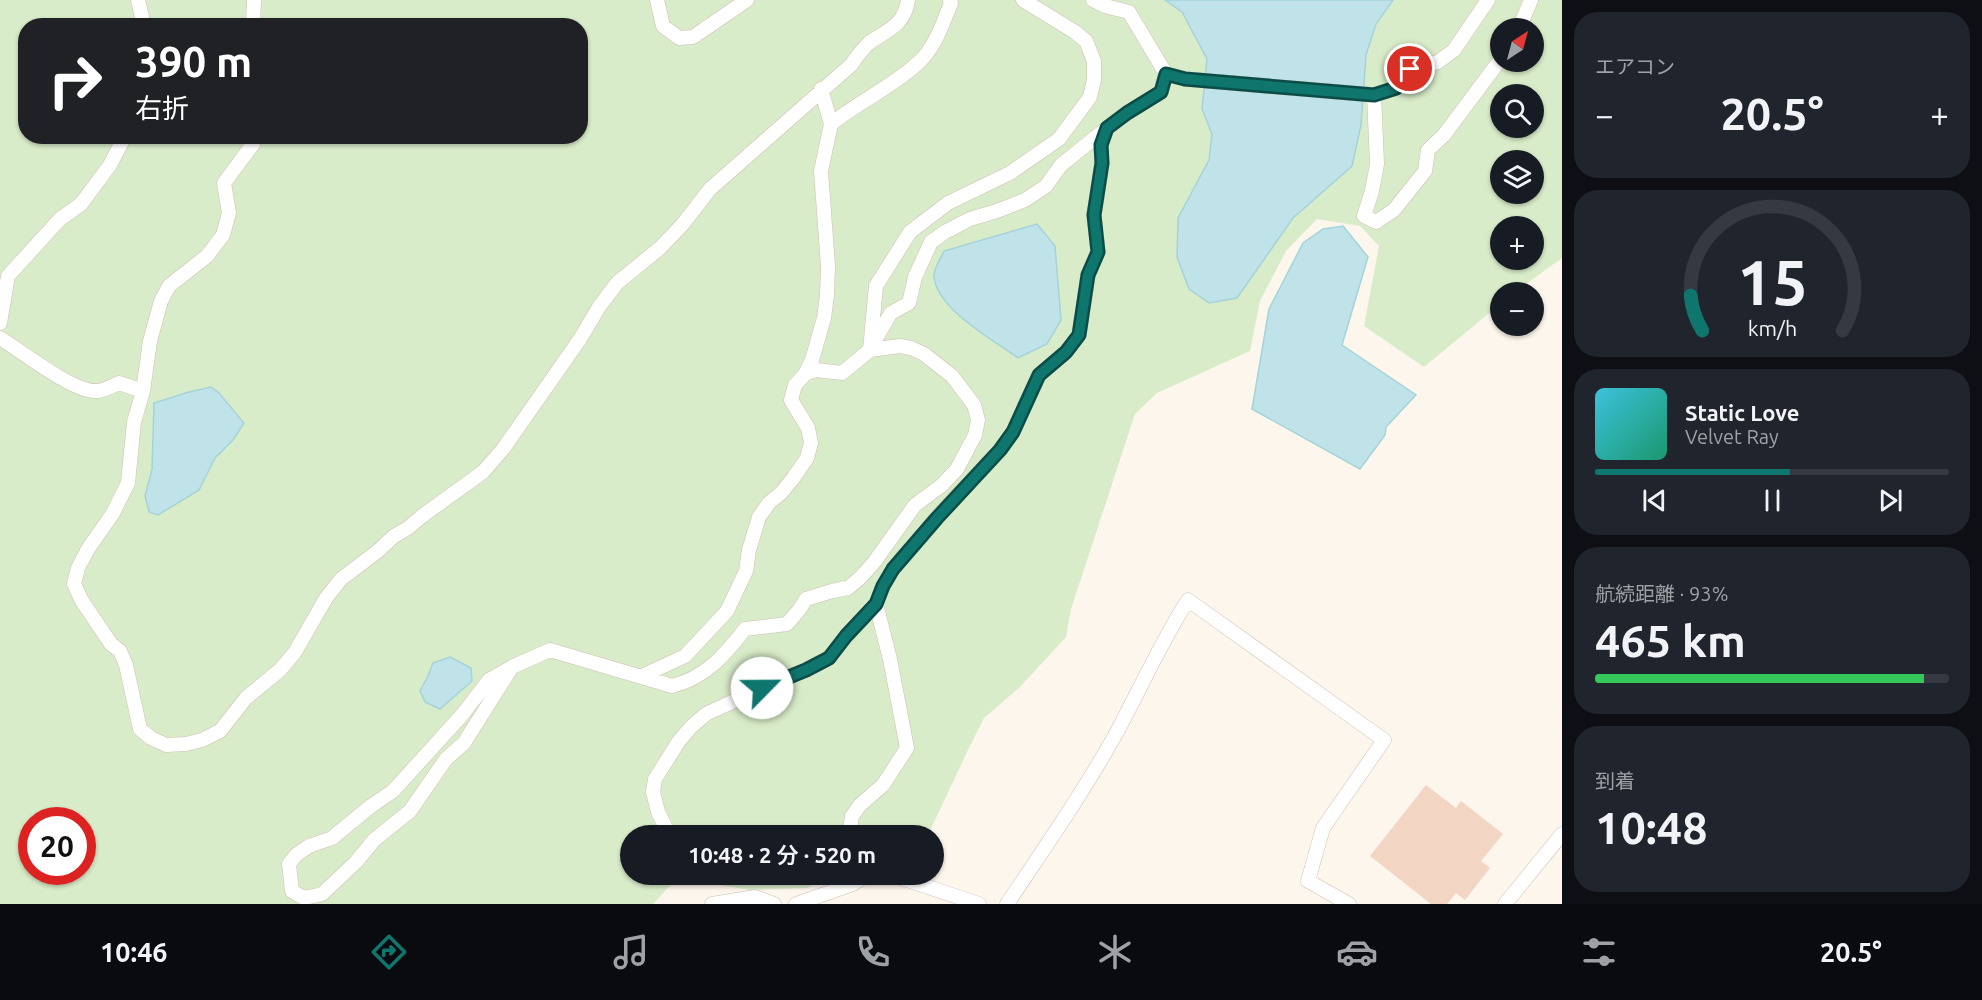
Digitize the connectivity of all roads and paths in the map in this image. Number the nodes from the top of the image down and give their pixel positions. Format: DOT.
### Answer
graph roads {
  1 [pos="138,0"];
  2 [pos="254,0"];
  3 [pos="657,0"];
  4 [pos="747,0"];
  5 [pos="908,0"];
  6 [pos="950,0"];
  7 [pos="1023,0"];
  8 [pos="1093,0"];
  9 [pos="1488,0"];
  10 [pos="1531,0"];
  11 [pos="142,18"];
  12 [pos="254,18"];
  13 [pos="1523,18"];
  14 [pos="1491,72"];
  15 [pos="1166,74"];
  16 [pos="821,89"];
  17 [pos="1374,95"];
  18 [pos="831,124"];
  19 [pos="1107,128"];
  20 [pos="121,144"];
  21 [pos="253,144"];
  22 [pos="0,323"];
  23 [pos="0,338"];
  24 [pos="870,350"];
  25 [pos="805,374"];
  26 [pos="143,391"];
  27 [pos="876,604"];
  28 [pos="512,667"];
  29 [pos="642,676"];
  30 [pos="664,825"];
  31 [pos="851,825"];
  32 [pos="1562,834"];
  33 [pos="850,885"];
  34 [pos="922,885"];
  35 [pos="712,904"];
  36 [pos="774,904"];
  37 [pos="796,904"];
  38 [pos="979,904"];
  39 [pos="1007,904"];
  40 [pos="1349,904"];
  41 [pos="1505,904"];
  1 -- 11 [label="street"];
  2 -- 12 [label="street"];
  3 -- 4 [label="street"];
  5 -- 16 [label="street"];
  6 -- 18 [label="street"];
  7 -- 24 [label="street"];
  8 -- 15 [label="street"];
  9 -- 17 [label="street"];
  10 -- 13 [label="street"];
  14 -- 17 [label="street"];
  15 -- 17 [label="street"];
  15 -- 19 [label="street"];
  16 -- 18 [label="street"];
  16 -- 26 [label="street"];
  18 -- 25 [label="street"];
  19 -- 24 [label="street"];
  19 -- 27 [label="street"];
  20 -- 22 [label="street"];
  21 -- 26 [label="street"];
  23 -- 26 [label="street"];
  24 -- 25 [label="street"];
  24 -- 29 [label="street"];
  25 -- 29 [label="street"];
  27 -- 30 [label="street"];
  27 -- 31 [label="street"];
  28 -- 28 [label="street"];
  28 -- 29 [label="street"];
  32 -- 41 [label="street"];
  33 -- 37 [label="street"];
  34 -- 38 [label="street"];
  35 -- 36 [label="street"];
  39 -- 40 [label="street"];
}
